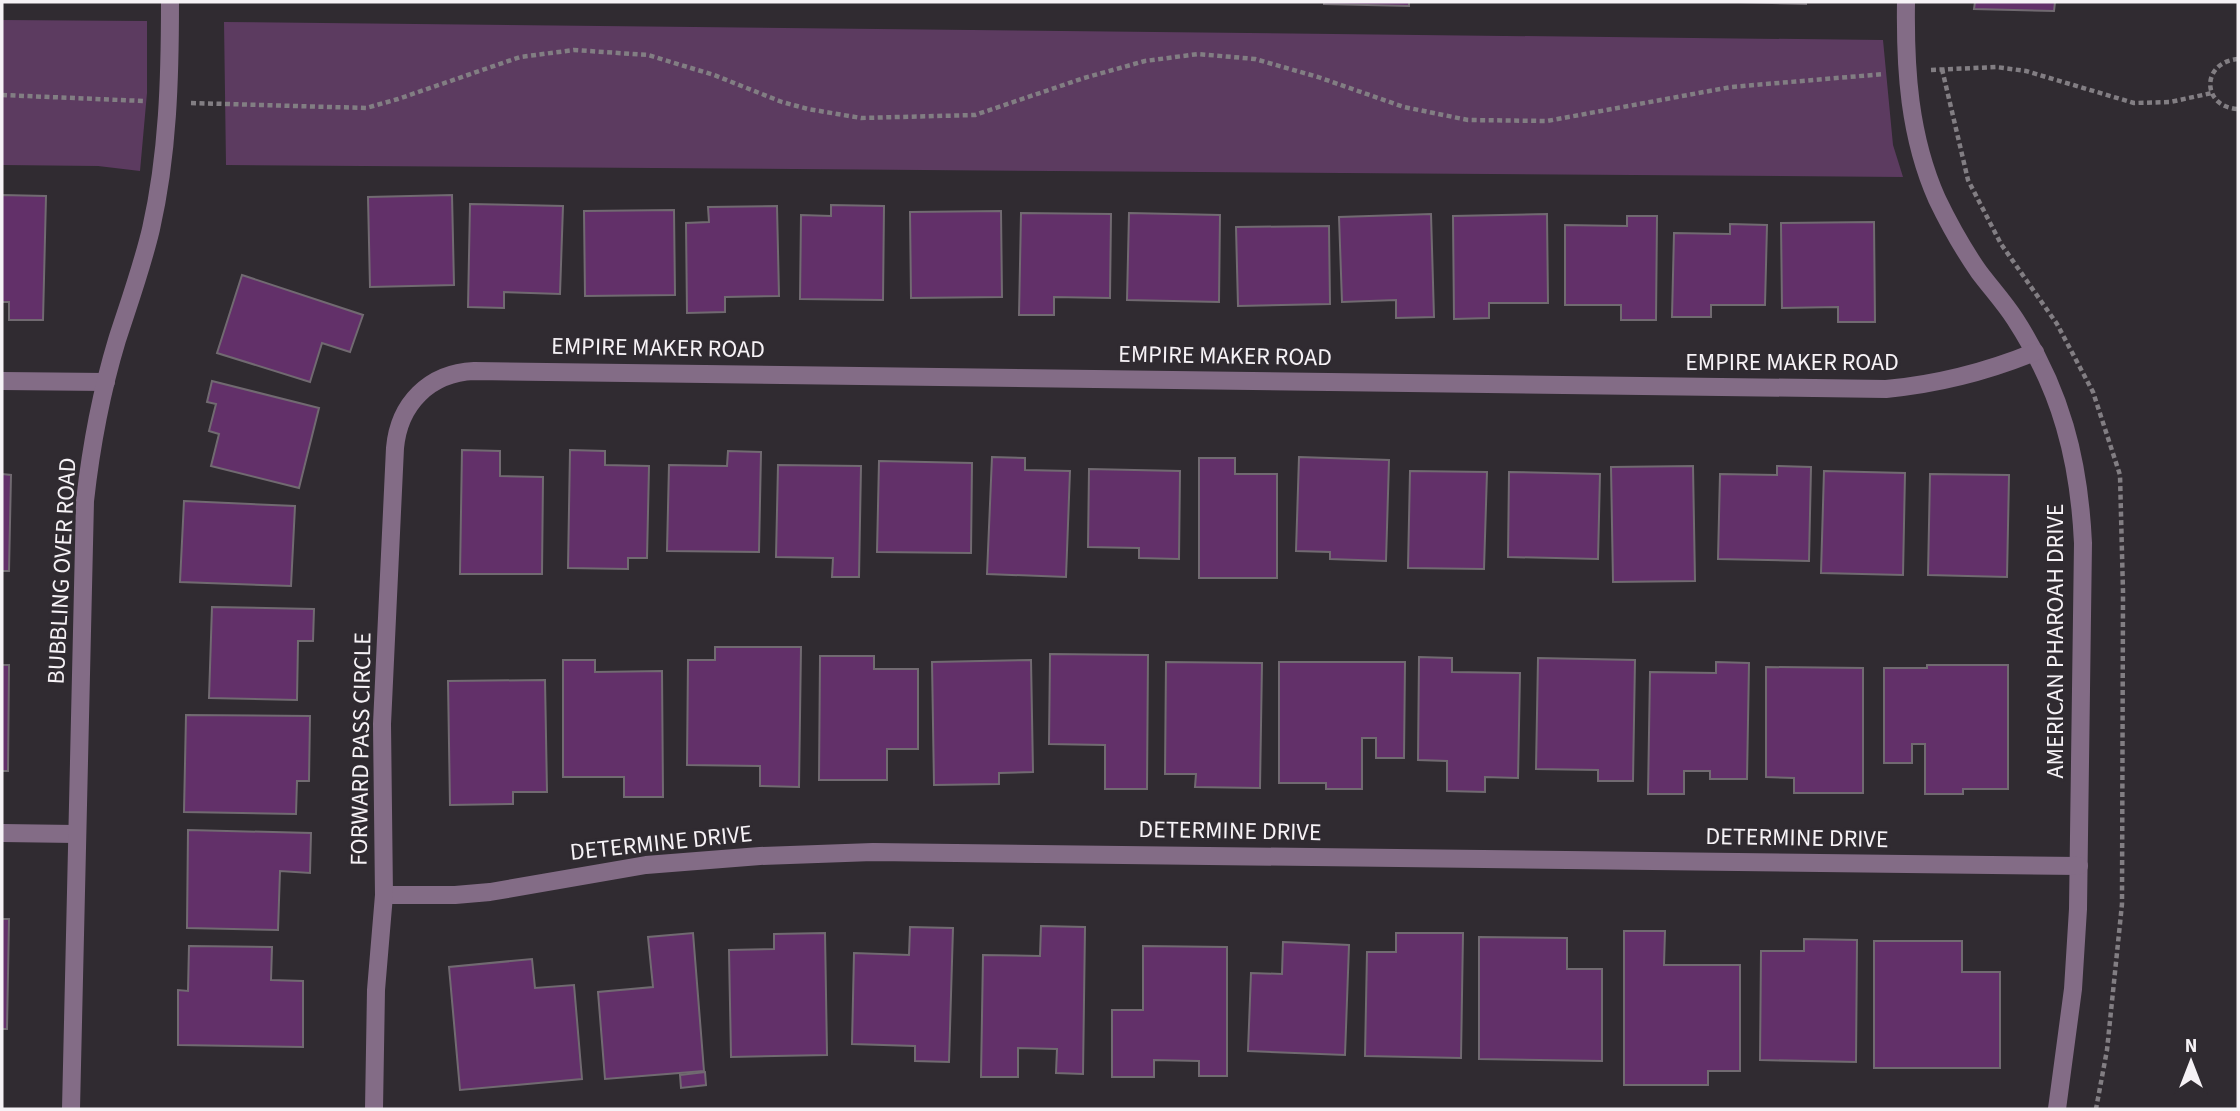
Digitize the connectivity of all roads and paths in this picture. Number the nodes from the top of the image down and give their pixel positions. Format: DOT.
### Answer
graph roads {
  1 [pos="170,2"];
  2 [pos="1906,2"];
  3 [pos="2238,59"];
  4 [pos="1906,72"];
  5 [pos="2211,93"];
  6 [pos="2,95"];
  7 [pos="169,102"];
  8 [pos="2238,109"];
  9 [pos="2035,352"];
  10 [pos="2,381"];
  11 [pos="106,382"];
  12 [pos="416,395"];
  13 [pos="2,833"];
  14 [pos="76,834"];
  15 [pos="2079,866"];
  16 [pos="384,895"];
  17 [pos="71,1109"];
  18 [pos="374,1109"];
  19 [pos="2057,1109"];
  1 -- 7 [label="street, BUBBLING OVER ROAD"];
  2 -- 4 [label="street, AMERICAN PHAROAH DRIVE"];
  3 -- 5 [label="path"];
  4 -- 5 [label="path"];
  4 -- 7 [label="path"];
  4 -- 9 [label="street, AMERICAN PHAROAH DRIVE"];
  5 -- 8 [label="path"];
  6 -- 7 [label="path"];
  7 -- 11 [label="street, BUBBLING OVER ROAD"];
  9 -- 12 [label="street, EMPIRE MAKER ROAD"];
  9 -- 15 [label="street, AMERICAN PHAROAH DRIVE"];
  10 -- 11 [label="street"];
  11 -- 14 [label="street, BUBBLING OVER ROAD"];
  12 -- 16 [label="street, FORWARD PASS CIRCLE"];
  13 -- 14 [label="street"];
  14 -- 17 [label="street, BUBBLING OVER ROAD"];
  15 -- 16 [label="street, DETERMINE DRIVE"];
  15 -- 19 [label="street, AMERICAN PHAROAH DRIVE"];
  16 -- 18 [label="street, FORWARD PASS CIRCLE"];
}
